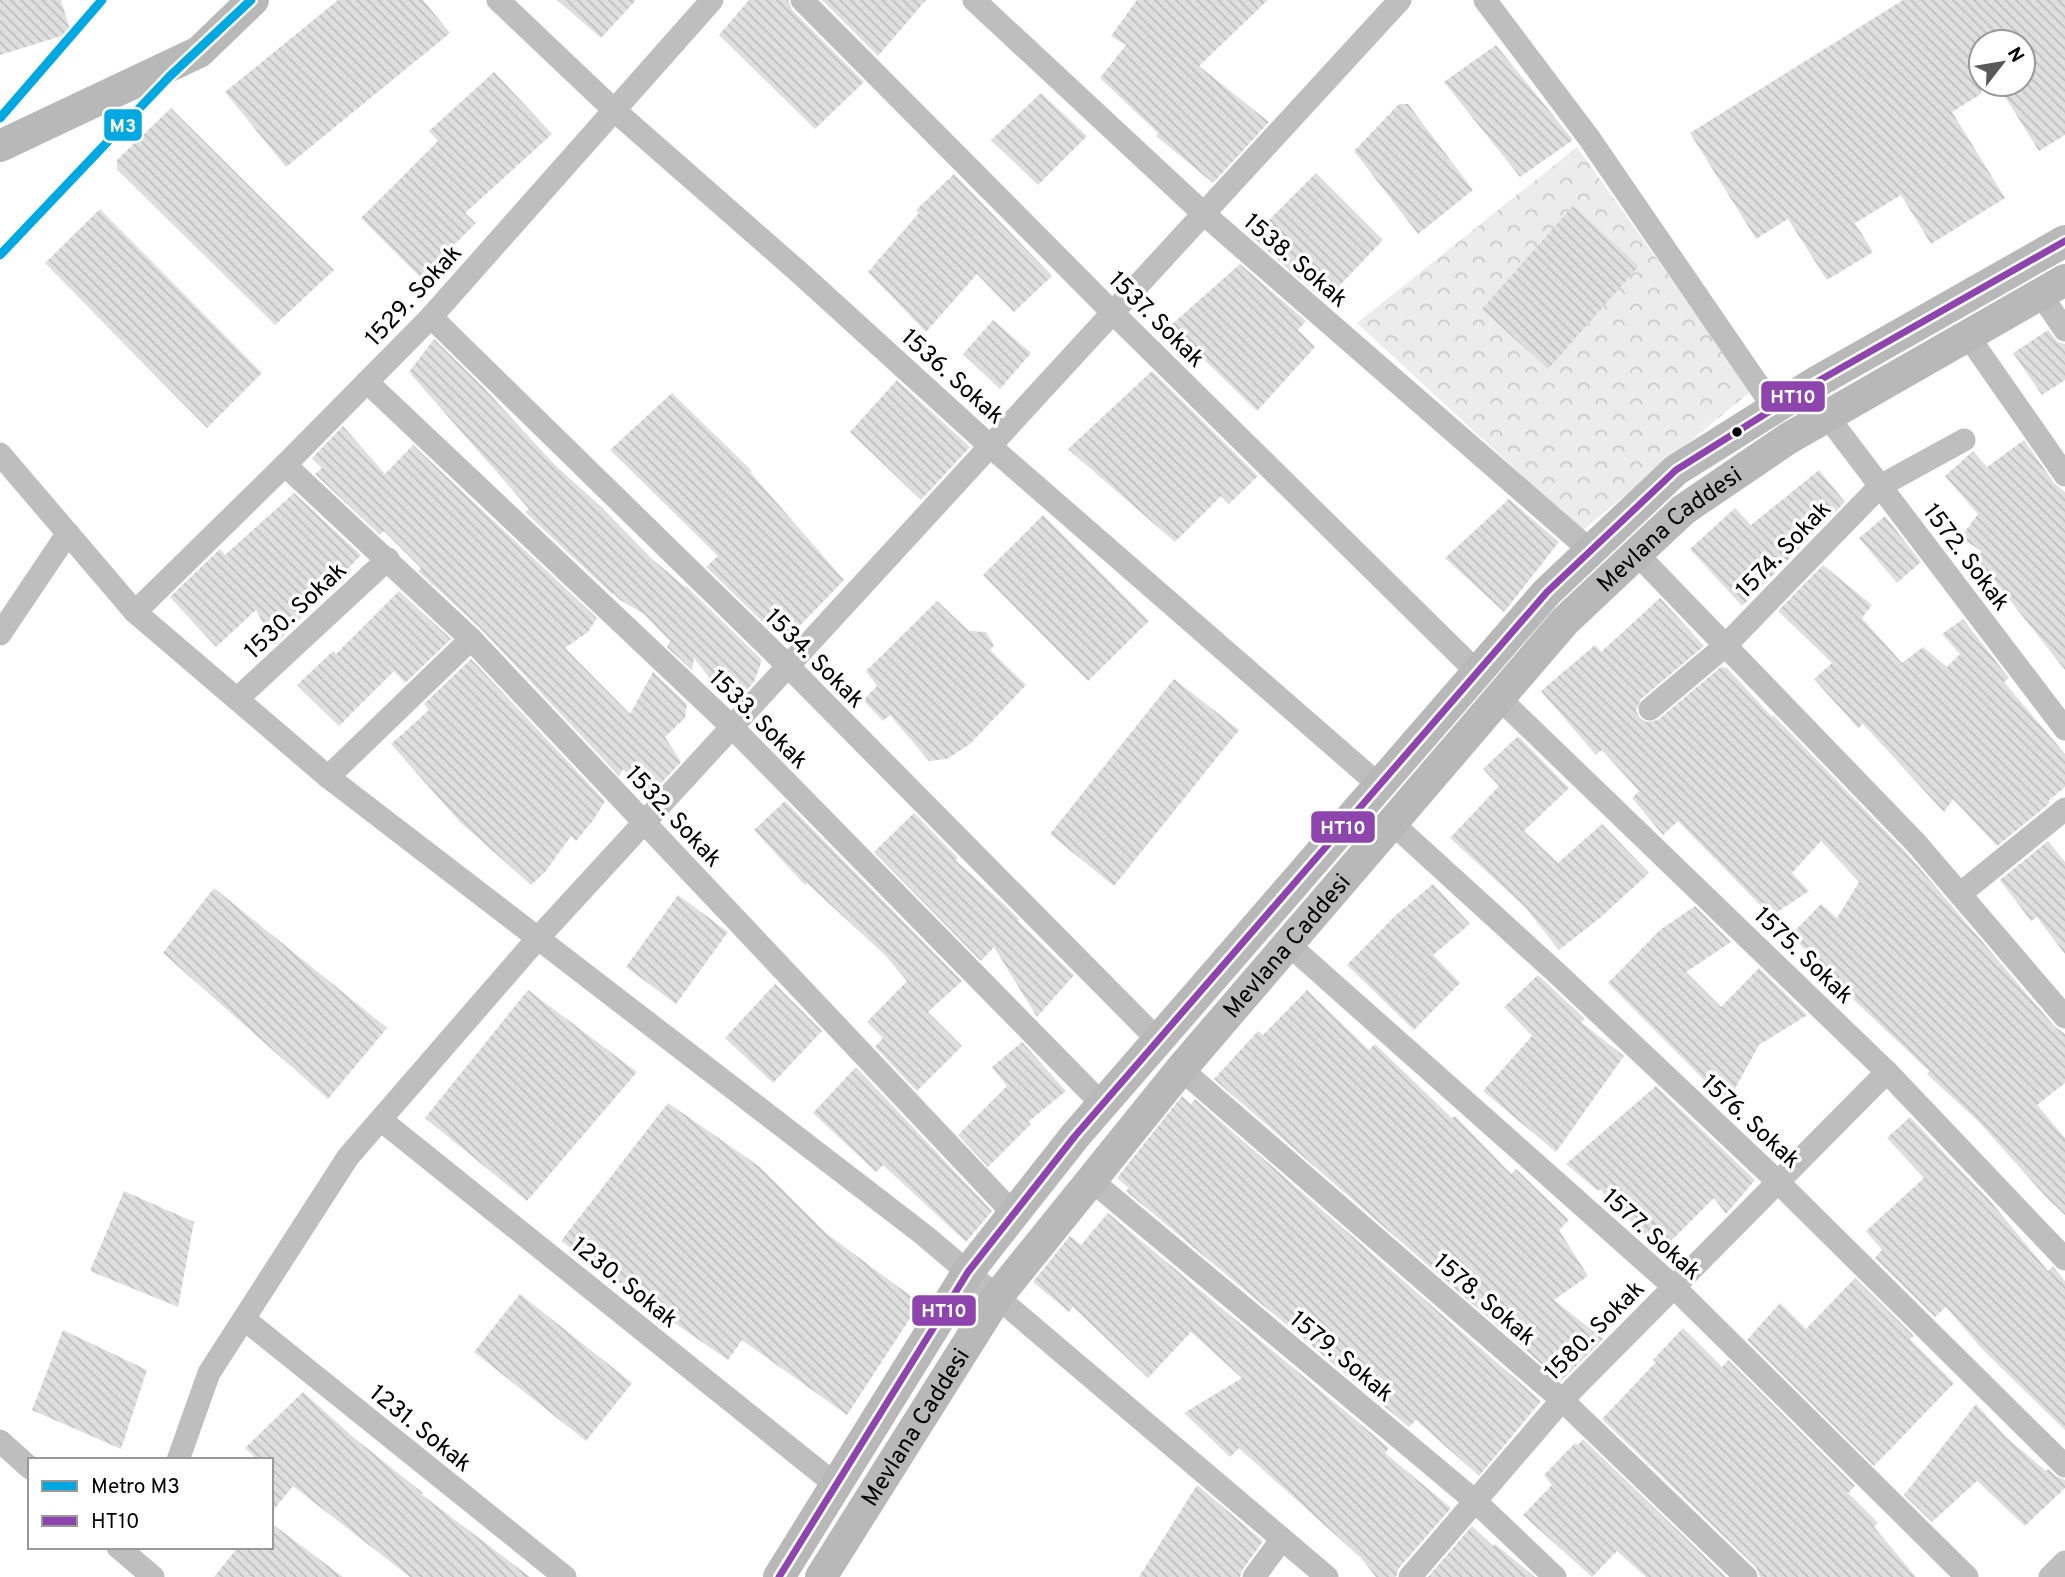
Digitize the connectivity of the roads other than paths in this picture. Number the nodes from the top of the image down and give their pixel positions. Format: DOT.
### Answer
graph roads {
  1 [pos="253,0"];
  2 [pos="498,0"];
  3 [pos="712,0"];
  4 [pos="802,0"];
  5 [pos="974,0"];
  6 [pos="1401,0"];
  7 [pos="1485,0"];
  8 [pos="614,110"];
  9 [pos="0,146"];
  10 [pos="1204,214"];
  11 [pos="2065,241"];
  12 [pos="2053,287"];
  13 [pos="1113,313"];
  14 [pos="431,317"];
  15 [pos="2065,330"];
  16 [pos="1968,336"];
  17 [pos="367,382"];
  18 [pos="1774,408"];
  19 [pos="1827,416"];
  20 [pos="1964,440"];
  21 [pos="990,446"];
  22 [pos="0,454"];
  23 [pos="285,466"];
  24 [pos="2065,475"];
  25 [pos="1880,486"];
  26 [pos="68,533"];
  27 [pos="1592,552"];
  28 [pos="1637,554"];
  29 [pos="388,559"];
  30 [pos="135,611"];
  31 [pos="0,634"];
  32 [pos="471,639"];
  33 [pos="1726,646"];
  34 [pos="788,666"];
  35 [pos="1477,672"];
  36 [pos="1499,698"];
  37 [pos="237,699"];
  38 [pos="1650,709"];
  39 [pos="732,727"];
  40 [pos="2065,729"];
  41 [pos="328,777"];
  42 [pos="1380,785"];
  43 [pos="2065,809"];
  44 [pos="644,823"];
  45 [pos="1392,823"];
  46 [pos="1960,894"];
  47 [pos="538,938"];
  48 [pos="1288,944"];
  49 [pos="2065,1017"];
  50 [pos="1158,1040"];
  51 [pos="1181,1069"];
  52 [pos="1887,1072"];
  53 [pos="1102,1104"];
  54 [pos="381,1120"];
  55 [pos="1091,1180"];
  56 [pos="1778,1182"];
  57 [pos="1014,1214"];
  58 [pos="2065,1259"];
  59 [pos="968,1272"];
  60 [pos="1674,1287"];
  61 [pos="997,1297"];
  62 [pos="244,1319"];
  63 [pos="1562,1400"];
  64 [pos="0,1441"];
  65 [pos="179,1458"];
  66 [pos="28,1466"];
  67 [pos="2065,1466"];
  68 [pos="836,1485"];
  69 [pos="1475,1501"];
  70 [pos="1282,1539"];
  71 [pos="120,1549"];
  72 [pos="2065,1562"];
  73 [pos="143,1567"];
  74 [pos="565,1577"];
  75 [pos="779,1577"];
  76 [pos="821,1577"];
  77 [pos="1254,1577"];
  78 [pos="1326,1577"];
  79 [pos="1410,1577"];
  80 [pos="1555,1577"];
  81 [pos="1746,1577"];
  82 [pos="1967,1577"];
  83 [pos="2050,1577"];
  1 -- 9 [label="main road"];
  2 -- 8 [label="street, 1536. Sokak"];
  3 -- 8 [label="street, 1529. Sokak"];
  4 -- 13 [label="street, 1537. Sokak"];
  5 -- 10 [label="street, 1538. Sokak"];
  6 -- 10 [label="street"];
  7 -- 18 [label="street"];
  8 -- 14 [label="street, 1529. Sokak"];
  8 -- 21 [label="street, 1536. Sokak"];
  10 -- 13 [label="street"];
  10 -- 27 [label="street, 1538. Sokak"];
  11 -- 18 [label="main road, Mevlana Caddesi"];
  12 -- 15 [label="street"];
  12 -- 16 [label="main road, Mevlana Caddesi"];
  13 -- 21 [label="street"];
  13 -- 35 [label="street, 1537. Sokak"];
  14 -- 17 [label="street, 1529. Sokak"];
  14 -- 34 [label="street, 1534. Sokak"];
  16 -- 19 [label="main road, Mevlana Caddesi"];
  16 -- 24 [label="street"];
  17 -- 23 [label="street, 1529. Sokak"];
  17 -- 39 [label="street, 1533. Sokak"];
  18 -- 27 [label="main road, Mevlana Caddesi"];
  19 -- 25 [label="street, 1572. Sokak"];
  19 -- 28 [label="main road, Mevlana Caddesi"];
  20 -- 25 [label="street, 1574. Sokak"];
  21 -- 34 [label="street"];
  21 -- 42 [label="street, 1536. Sokak"];
  22 -- 26 [label="street"];
  23 -- 29 [label="street, 1532. Sokak"];
  23 -- 30 [label="street, 1529. Sokak"];
  25 -- 33 [label="street, 1574. Sokak"];
  25 -- 40 [label="street, 1572. Sokak"];
  26 -- 30 [label="street"];
  26 -- 31 [label="street"];
  27 -- 35 [label="main road, Mevlana Caddesi"];
  28 -- 33 [label="street"];
  28 -- 36 [label="main road, Mevlana Caddesi"];
  29 -- 32 [label="street, 1532. Sokak"];
  29 -- 37 [label="street, 1530. Sokak"];
  30 -- 37 [label="street"];
  32 -- 41 [label="street"];
  32 -- 44 [label="street, 1532. Sokak"];
  33 -- 38 [label="street, 1574. Sokak"];
  33 -- 46 [label="street"];
  34 -- 39 [label="street"];
  34 -- 50 [label="street, 1534. Sokak"];
  35 -- 42 [label="main road, Mevlana Caddesi"];
  36 -- 45 [label="main road, Mevlana Caddesi"];
  36 -- 52 [label="street, 1575. Sokak"];
  37 -- 41 [label="street"];
  39 -- 44 [label="street"];
  39 -- 53 [label="street, 1533. Sokak"];
  41 -- 47 [label="street"];
  42 -- 50 [label="main road, Mevlana Caddesi"];
  43 -- 46 [label="street"];
  44 -- 47 [label="street"];
  44 -- 57 [label="street, 1532. Sokak"];
  45 -- 48 [label="main road, Mevlana Caddesi"];
  45 -- 56 [label="street, 1576. Sokak"];
  46 -- 49 [label="street"];
  47 -- 54 [label="street"];
  47 -- 59 [label="street"];
  48 -- 51 [label="main road, Mevlana Caddesi"];
  48 -- 60 [label="street, 1577. Sokak"];
  50 -- 53 [label="main road, Mevlana Caddesi"];
  51 -- 55 [label="main road, Mevlana Caddesi"];
  51 -- 63 [label="street, 1578. Sokak"];
  52 -- 56 [label="street, 1580. Sokak"];
  52 -- 58 [label="street, 1575. Sokak"];
  53 -- 57 [label="main road, Mevlana Caddesi"];
  54 -- 62 [label="street"];
  54 -- 68 [label="street, 1230. Sokak"];
  55 -- 61 [label="main road, Mevlana Caddesi"];
  55 -- 69 [label="street, 1579. Sokak"];
  56 -- 60 [label="street, 1580. Sokak"];
  56 -- 67 [label="street, 1576. Sokak"];
  57 -- 59 [label="main road, Mevlana Caddesi"];
  59 -- 61 [label="street"];
  59 -- 68 [label="main road, Mevlana Caddesi"];
  60 -- 63 [label="street, 1580. Sokak"];
  60 -- 82 [label="street, 1577. Sokak"];
  61 -- 70 [label="street"];
  61 -- 76 [label="main road, Mevlana Caddesi"];
  62 -- 65 [label="street"];
  62 -- 74 [label="street, 1231. Sokak"];
  63 -- 69 [label="street, 1580. Sokak"];
  63 -- 81 [label="street, 1578. Sokak"];
  64 -- 66 [label="street"];
  68 -- 75 [label="main road, Mevlana Caddesi"];
  69 -- 79 [label="street, 1580. Sokak"];
  69 -- 80 [label="street, 1579. Sokak"];
  70 -- 77 [label="street"];
  70 -- 78 [label="street"];
  71 -- 73 [label="street"];
  72 -- 83 [label="street"];
}
